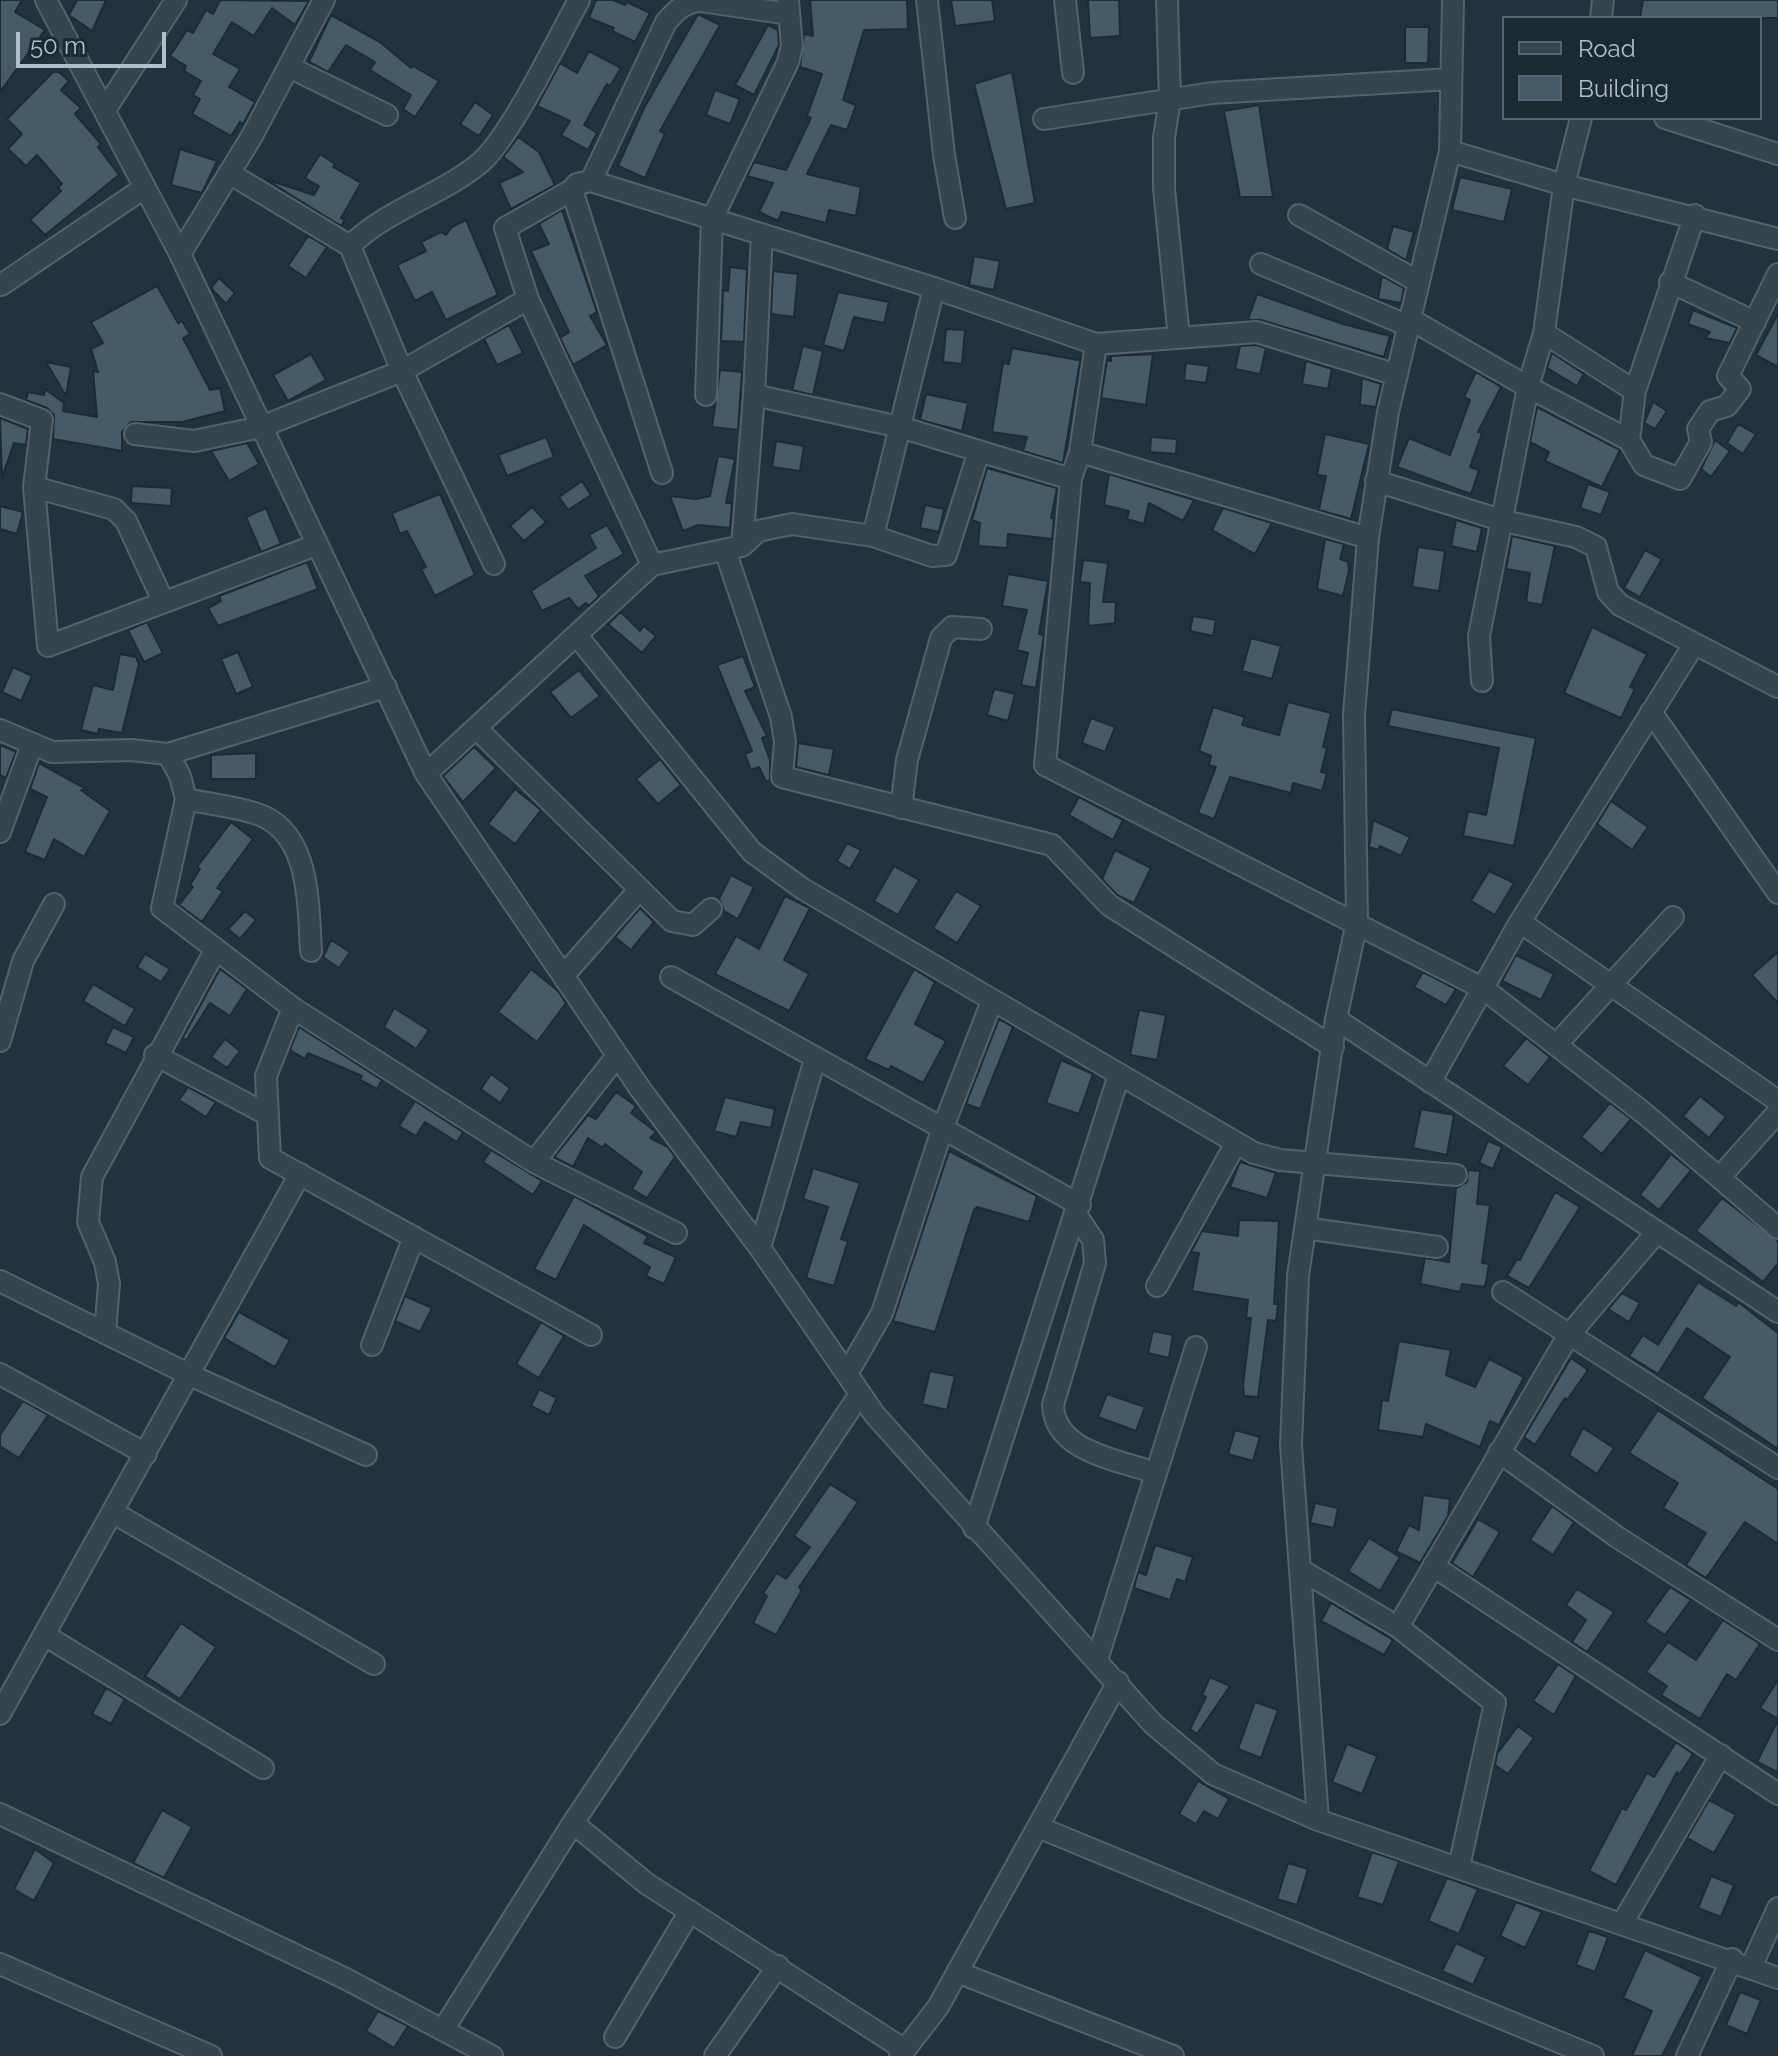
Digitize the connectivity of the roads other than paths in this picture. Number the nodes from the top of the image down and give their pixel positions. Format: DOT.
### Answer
graph roads {
  1 [pos="46,0"];
  2 [pos="176,0"];
  3 [pos="324,0"];
  4 [pos="579,0"];
  5 [pos="927,0"];
  6 [pos="1065,0"];
  7 [pos="1167,0"];
  8 [pos="1453,0"];
  9 [pos="788,7"];
  10 [pos="289,67"];
  11 [pos="1073,73"];
  12 [pos="1451,79"];
  13 [pos="1170,100"];
  14 [pos="105,110"];
  15 [pos="387,115"];
  16 [pos="1044,119"];
  17 [pos="1580,120"];
  18 [pos="1671,120"];
  19 [pos="1450,151"];
  20 [pos="1778,154"];
  21 [pos="229,173"];
  22 [pos="1564,185"];
  23 [pos="582,186"];
  24 [pos="144,188"];
  25 [pos="1299,215"];
  26 [pos="1695,215"];
  27 [pos="955,218"];
  28 [pos="712,219"];
  29 [pos="762,235"];
  30 [pos="1778,239"];
  31 [pos="350,246"];
  32 [pos="180,254"];
  33 [pos="1261,264"];
  34 [pos="1778,274"];
  35 [pos="1419,282"];
  36 [pos="1670,282"];
  37 [pos="1,285"];
  38 [pos="934,288"];
  39 [pos="528,299"];
  40 [pos="1755,322"];
  41 [pos="1410,323"];
  42 [pos="1544,333"];
  43 [pos="1179,338"];
  44 [pos="1096,344"];
  45 [pos="402,371"];
  46 [pos="1397,375"];
  47 [pos="1528,387"];
  48 [pos="1635,391"];
  49 [pos="706,395"];
  50 [pos="754,395"];
  51 [pos="0,404"];
  52 [pos="261,427"];
  53 [pos="900,427"];
  54 [pos="135,434"];
  55 [pos="1629,440"];
  56 [pos="979,451"];
  57 [pos="1080,452"];
  58 [pos="662,473"];
  59 [pos="1071,479"];
  60 [pos="1376,481"];
  61 [pos="34,487"];
  62 [pos="1504,521"];
  63 [pos="873,536"];
  64 [pos="1368,538"];
  65 [pos="316,545"];
  66 [pos="733,548"];
  67 [pos="494,564"];
  68 [pos="652,565"];
  69 [pos="163,601"];
  70 [pos="981,629"];
  71 [pos="578,637"];
  72 [pos="1693,646"];
  73 [pos="1482,681"];
  74 [pos="386,687"];
  75 [pos="1778,687"];
  76 [pos="1651,712"];
  77 [pos="476,728"];
  78 [pos="0,730"];
  79 [pos="32,745"];
  80 [pos="168,754"];
  81 [pos="426,774"];
  82 [pos="186,799"];
  83 [pos="901,808"];
  84 [pos="0,832"];
  85 [pos="639,890"];
  86 [pos="1778,893"];
  87 [pos="54,904"];
  88 [pos="711,909"];
  89 [pos="1673,917"];
  90 [pos="1357,922"];
  91 [pos="1520,922"];
  92 [pos="216,949"];
  93 [pos="311,951"];
  94 [pos="564,975"];
  95 [pos="671,977"];
  96 [pos="1610,985"];
  97 [pos="1484,989"];
  98 [pos="992,1001"];
  99 [pos="293,1008"];
  100 [pos="4,1013"];
  101 [pos="1336,1019"];
  102 [pos="0,1041"];
  103 [pos="1556,1045"];
  104 [pos="1333,1047"];
  105 [pos="155,1055"];
  106 [pos="617,1056"];
  107 [pos="815,1059"];
  108 [pos="1119,1075"];
  109 [pos="1430,1082"];
  110 [pos="1778,1101"];
  111 [pos="1778,1112"];
  112 [pos="268,1115"];
  113 [pos="942,1130"];
  114 [pos="1236,1143"];
  115 [pos="534,1162"];
  116 [pos="1315,1163"];
  117 [pos="300,1174"];
  118 [pos="1456,1175"];
  119 [pos="1720,1177"];
  120 [pos="1078,1209"];
  121 [pos="1305,1228"];
  122 [pos="1778,1228"];
  123 [pos="676,1233"];
  124 [pos="1656,1233"];
  125 [pos="414,1237"];
  126 [pos="1437,1247"];
  127 [pos="760,1248"];
  128 [pos="0,1281"];
  129 [pos="1157,1286"];
  130 [pos="1503,1292"];
  131 [pos="1778,1312"];
  132 [pos="105,1333"];
  133 [pos="591,1335"];
  134 [pos="1568,1336"];
  135 [pos="372,1345"];
  136 [pos="1196,1347"];
  137 [pos="0,1374"];
  138 [pos="847,1374"];
  139 [pos="190,1375"];
  140 [pos="860,1394"];
  141 [pos="1499,1452"];
  142 [pos="146,1454"];
  143 [pos="366,1455"];
  144 [pos="1778,1468"];
  145 [pos="1156,1473"];
  146 [pos="114,1513"];
  147 [pos="974,1528"];
  148 [pos="1433,1566"];
  149 [pos="1301,1570"];
  150 [pos="1398,1627"];
  151 [pos="46,1636"];
  152 [pos="1778,1640"];
  153 [pos="1097,1660"];
  154 [pos="374,1664"];
  155 [pos="1118,1682"];
  156 [pos="0,1714"];
  157 [pos="1721,1755"];
  158 [pos="263,1768"];
  159 [pos="1778,1794"];
  160 [pos="0,1814"];
  161 [pos="1318,1820"];
  162 [pos="573,1823"];
  163 [pos="1038,1827"];
  164 [pos="1459,1867"];
  165 [pos="1778,1908"];
  166 [pos="690,1911"];
  167 [pos="1623,1922"];
  168 [pos="1742,1963"];
  169 [pos="0,1964"];
  170 [pos="778,1966"];
  171 [pos="957,1972"];
  172 [pos="1778,1978"];
  173 [pos="443,2030"];
  174 [pos="615,2037"];
  175 [pos="903,2053"];
  176 [pos="211,2056"];
  177 [pos="492,2056"];
  178 [pos="715,2056"];
  179 [pos="1173,2056"];
  180 [pos="1593,2056"];
  181 [pos="1687,2056"];
  1 -- 14 [label="street"];
  2 -- 14 [label="street"];
  3 -- 10 [label="street"];
  4 -- 31 [label="street"];
  5 -- 27 [label="street"];
  6 -- 11 [label="street"];
  7 -- 13 [label="street"];
  8 -- 12 [label="street"];
  9 -- 23 [label="street"];
  9 -- 28 [label="street"];
  10 -- 15 [label="street"];
  10 -- 21 [label="street"];
  12 -- 13 [label="street"];
  12 -- 19 [label="street"];
  13 -- 16 [label="street"];
  13 -- 43 [label="street"];
  14 -- 24 [label="street"];
  17 -- 22 [label="street"];
  18 -- 20 [label="street"];
  19 -- 22 [label="street"];
  19 -- 35 [label="street"];
  21 -- 31 [label="street"];
  21 -- 32 [label="street"];
  22 -- 26 [label="street"];
  22 -- 42 [label="street"];
  23 -- 28 [label="street"];
  23 -- 39 [label="street"];
  23 -- 58 [label="street"];
  24 -- 32 [label="street"];
  24 -- 37 [label="street"];
  25 -- 35 [label="street"];
  26 -- 30 [label="street"];
  26 -- 36 [label="street"];
  28 -- 29 [label="street"];
  28 -- 49 [label="street"];
  29 -- 38 [label="street"];
  29 -- 50 [label="street"];
  31 -- 45 [label="street"];
  32 -- 52 [label="street"];
  33 -- 41 [label="street"];
  34 -- 40 [label="street"];
  35 -- 41 [label="street"];
  36 -- 40 [label="street"];
  36 -- 48 [label="street"];
  38 -- 44 [label="street"];
  38 -- 53 [label="street"];
  39 -- 45 [label="street"];
  39 -- 68 [label="street"];
  40 -- 55 [label="street"];
  41 -- 46 [label="street"];
  41 -- 47 [label="street"];
  42 -- 47 [label="street"];
  42 -- 48 [label="street"];
  43 -- 44 [label="street"];
  43 -- 46 [label="street"];
  44 -- 57 [label="street"];
  45 -- 52 [label="street"];
  45 -- 67 [label="street"];
  46 -- 60 [label="street"];
  47 -- 55 [label="street"];
  47 -- 62 [label="street"];
  48 -- 55 [label="street"];
  50 -- 53 [label="street"];
  50 -- 66 [label="street"];
  51 -- 61 [label="street"];
  52 -- 54 [label="street"];
  52 -- 65 [label="street"];
  53 -- 56 [label="street"];
  53 -- 63 [label="street"];
  56 -- 59 [label="street"];
  56 -- 63 [label="street"];
  57 -- 59 [label="street"];
  57 -- 64 [label="street"];
  59 -- 90 [label="street"];
  60 -- 62 [label="street"];
  60 -- 64 [label="street"];
  61 -- 69 [label="street"];
  61 -- 69 [label="street"];
  62 -- 72 [label="street"];
  62 -- 73 [label="street"];
  63 -- 66 [label="street"];
  64 -- 90 [label="street"];
  65 -- 69 [label="street"];
  65 -- 74 [label="street"];
  66 -- 68 [label="street"];
  66 -- 83 [label="street"];
  68 -- 71 [label="street"];
  70 -- 83 [label="street"];
  71 -- 77 [label="street"];
  71 -- 98 [label="street"];
  72 -- 75 [label="street"];
  72 -- 76 [label="street"];
  74 -- 80 [label="street"];
  74 -- 81 [label="street"];
  76 -- 86 [label="street"];
  76 -- 91 [label="street"];
  77 -- 81 [label="street"];
  77 -- 85 [label="street"];
  78 -- 79 [label="street"];
  79 -- 80 [label="street"];
  79 -- 84 [label="street"];
  80 -- 82 [label="street"];
  81 -- 94 [label="street"];
  82 -- 92 [label="street"];
  82 -- 93 [label="street"];
  83 -- 104 [label="street"];
  85 -- 88 [label="street"];
  85 -- 94 [label="street"];
  87 -- 100 [label="street"];
  89 -- 96 [label="street"];
  90 -- 97 [label="street"];
  90 -- 101 [label="street"];
  91 -- 96 [label="street"];
  91 -- 97 [label="street"];
  92 -- 99 [label="street"];
  92 -- 105 [label="street"];
  94 -- 106 [label="street"];
  95 -- 107 [label="street"];
  96 -- 103 [label="street"];
  96 -- 110 [label="street"];
  97 -- 103 [label="street"];
  97 -- 109 [label="street"];
  98 -- 108 [label="street"];
  98 -- 113 [label="street"];
  99 -- 112 [label="street"];
  99 -- 115 [label="street"];
  100 -- 102 [label="street"];
  101 -- 104 [label="street"];
  101 -- 109 [label="street"];
  103 -- 119 [label="street"];
  104 -- 116 [label="street"];
  105 -- 112 [label="street"];
  105 -- 132 [label="street"];
  106 -- 115 [label="street"];
  106 -- 127 [label="street"];
  107 -- 113 [label="street"];
  107 -- 127 [label="street"];
  108 -- 114 [label="street"];
  108 -- 120 [label="street"];
  109 -- 124 [label="street"];
  111 -- 119 [label="street"];
  112 -- 117 [label="street"];
  113 -- 120 [label="street"];
  113 -- 138 [label="street"];
  114 -- 116 [label="street"];
  114 -- 129 [label="street"];
  115 -- 123 [label="street"];
  116 -- 118 [label="street"];
  116 -- 121 [label="street"];
  117 -- 125 [label="street"];
  117 -- 139 [label="street"];
  119 -- 122 [label="street"];
  120 -- 145 [label="street"];
  120 -- 147 [label="street"];
  121 -- 126 [label="street"];
  121 -- 149 [label="street"];
  124 -- 131 [label="street"];
  124 -- 134 [label="street"];
  125 -- 133 [label="street"];
  125 -- 135 [label="street"];
  127 -- 138 [label="street"];
  128 -- 132 [label="street"];
  130 -- 134 [label="street"];
  132 -- 139 [label="street"];
  134 -- 141 [label="street"];
  134 -- 144 [label="street"];
  136 -- 145 [label="street"];
  137 -- 142 [label="street"];
  138 -- 140 [label="street"];
  139 -- 142 [label="street"];
  139 -- 143 [label="street"];
  140 -- 147 [label="street"];
  140 -- 162 [label="street"];
  141 -- 148 [label="street"];
  141 -- 152 [label="street"];
  142 -- 146 [label="street"];
  145 -- 153 [label="street"];
  146 -- 151 [label="street"];
  146 -- 154 [label="street"];
  147 -- 153 [label="street"];
  148 -- 150 [label="street"];
  148 -- 157 [label="street"];
  149 -- 150 [label="street"];
  149 -- 161 [label="street"];
  150 -- 164 [label="street"];
  151 -- 156 [label="street"];
  151 -- 158 [label="street"];
  153 -- 155 [label="street"];
  155 -- 161 [label="street"];
  155 -- 163 [label="street"];
  157 -- 159 [label="street"];
  157 -- 167 [label="street"];
  160 -- 173 [label="street"];
  161 -- 164 [label="street"];
  162 -- 166 [label="street"];
  162 -- 173 [label="street"];
  163 -- 171 [label="street"];
  163 -- 180 [label="street"];
  164 -- 167 [label="street"];
  165 -- 168 [label="street"];
  166 -- 170 [label="street"];
  166 -- 174 [label="street"];
  167 -- 168 [label="street"];
  168 -- 172 [label="street"];
  168 -- 181 [label="street"];
  169 -- 176 [label="street"];
  170 -- 175 [label="street"];
  170 -- 178 [label="street"];
  171 -- 175 [label="street"];
  171 -- 179 [label="street"];
  173 -- 177 [label="street"];
}
